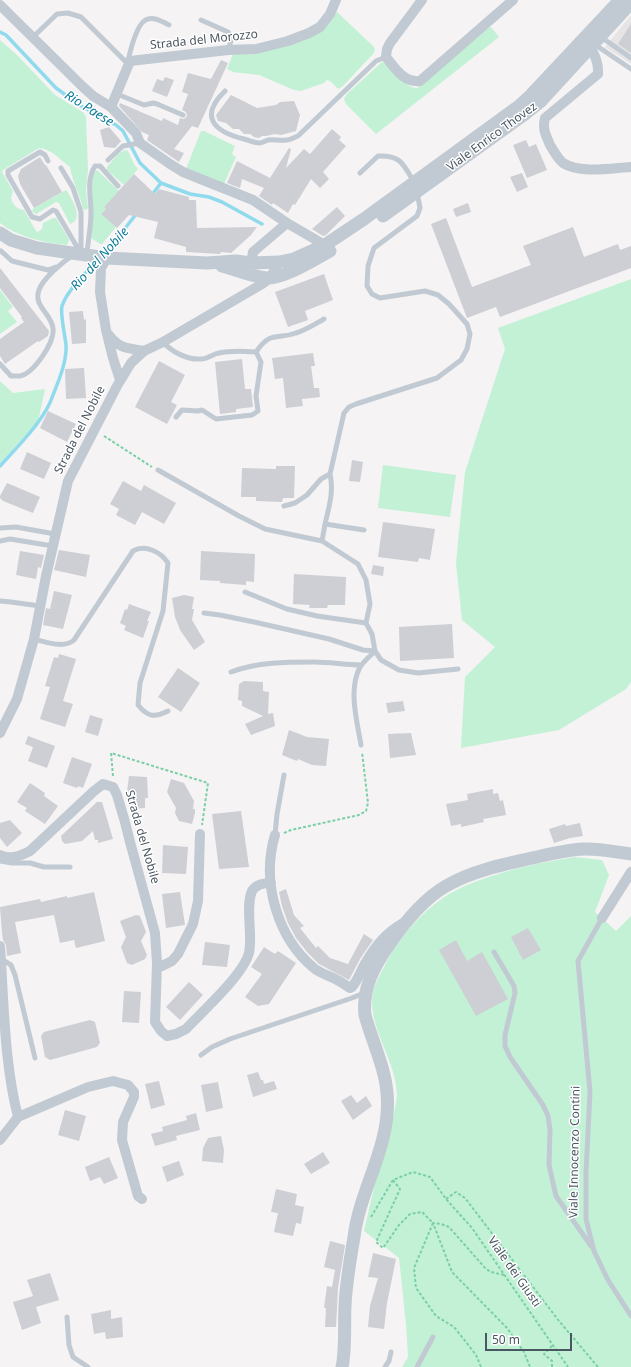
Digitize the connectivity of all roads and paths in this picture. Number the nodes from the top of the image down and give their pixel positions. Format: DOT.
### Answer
graph roads {
  1 [pos="336,0"];
  2 [pos="422,0"];
  3 [pos="513,0"];
  4 [pos="620,0"];
  5 [pos="631,3"];
  6 [pos="0,5"];
  7 [pos="201,20"];
  8 [pos="169,25"];
  9 [pos="33,37"];
  10 [pos="592,40"];
  11 [pos="228,50"];
  12 [pos="386,57"];
  13 [pos="631,58"];
  14 [pos="128,64"];
  15 [pos="631,69"];
  16 [pos="225,91"];
  17 [pos="117,94"];
  18 [pos="112,107"];
  19 [pos="183,115"];
  20 [pos="140,143"];
  21 [pos="108,160"];
  22 [pos="48,161"];
  23 [pos="61,168"];
  24 [pos="631,168"];
  25 [pos="360,173"];
  26 [pos="118,186"];
  27 [pos="415,187"];
  28 [pos="287,223"];
  29 [pos="0,233"];
  30 [pos="329,247"];
  31 [pos="1,251"];
  32 [pos="89,256"];
  33 [pos="278,262"];
  34 [pos="207,263"];
  35 [pos="251,263"];
  36 [pos="57,267"];
  37 [pos="270,278"];
  38 [pos="324,319"];
  39 [pos="106,330"];
  40 [pos="163,342"];
  41 [pos="144,351"];
  42 [pos="256,352"];
  43 [pos="0,364"];
  44 [pos="120,380"];
  45 [pos="176,417"];
  46 [pos="94,430"];
  47 [pos="158,470"];
  48 [pos="330,474"];
  49 [pos="284,506"];
  50 [pos="325,524"];
  51 [pos="0,528"];
  52 [pos="364,530"];
  53 [pos="55,534"];
  54 [pos="322,540"];
  55 [pos="0,541"];
  56 [pos="53,546"];
  57 [pos="244,592"];
  58 [pos="0,601"];
  59 [pos="40,606"];
  60 [pos="204,613"];
  61 [pos="366,623"];
  62 [pos="34,639"];
  63 [pos="375,651"];
  64 [pos="361,665"];
  65 [pos="458,669"];
  66 [pos="231,672"];
  67 [pos="168,711"];
  68 [pos="0,733"];
  69 [pos="361,745"];
  70 [pos="284,775"];
  71 [pos="113,787"];
  72 [pos="200,834"];
  73 [pos="275,835"];
  74 [pos="631,854"];
  75 [pos="0,855"];
  76 [pos="0,861"];
  77 [pos="70,867"];
  78 [pos="631,872"];
  79 [pos="271,883"];
  80 [pos="602,918"];
  81 [pos="408,919"];
  82 [pos="0,946"];
  83 [pos="494,952"];
  84 [pos="1,959"];
  85 [pos="157,963"];
  86 [pos="365,993"];
  87 [pos="201,1055"];
  88 [pos="35,1058"];
  89 [pos="18,1117"];
  90 [pos="0,1140"];
  91 [pos="393,1180"];
  92 [pos="142,1199"];
  93 [pos="446,1199"];
  94 [pos="371,1218"];
  95 [pos="433,1223"];
  96 [pos="594,1250"];
  97 [pos="505,1275"];
  98 [pos="631,1316"];
  99 [pos="67,1317"];
  100 [pos="433,1337"];
  101 [pos="553,1345"];
  102 [pos="391,1352"];
  103 [pos="88,1367"];
  104 [pos="342,1367"];
  105 [pos="385,1367"];
  106 [pos="417,1367"];
  107 [pos="480,1367"];
  108 [pos="530,1367"];
  109 [pos="552,1367"];
  110 [pos="568,1367"];
  111 [pos="598,1367"];
  1 -- 11 [label="street, Strada del Morozzo"];
  2 -- 12 [label="street"];
  3 -- 12 [label="street"];
  4 -- 10 [label="street, Viale Enrico Thovez"];
  5 -- 10 [label="street, Viale Enrico Thovez"];
  6 -- 9 [label="street"];
  7 -- 11 [label="lane"];
  8 -- 14 [label="lane"];
  9 -- 14 [label="lane"];
  9 -- 18 [label="street"];
  10 -- 13 [label="lane"];
  10 -- 15 [label="lane"];
  10 -- 24 [label="street"];
  10 -- 27 [label="street, Viale Enrico Thovez"];
  11 -- 14 [label="street, Strada del Morozzo"];
  12 -- 16 [label="lane"];
  14 -- 17 [label="street"];
  17 -- 18 [label="street"];
  17 -- 19 [label="lane"];
  18 -- 20 [label="street"];
  20 -- 21 [label="lane"];
  20 -- 28 [label="street"];
  22 -- 32 [label="lane"];
  23 -- 32 [label="lane"];
  25 -- 27 [label="lane"];
  26 -- 32 [label="lane"];
  27 -- 30 [label="street, Viale Enrico Thovez"];
  27 -- 48 [label="lane"];
  28 -- 30 [label="street"];
  28 -- 35 [label="street"];
  29 -- 32 [label="street"];
  30 -- 33 [label="street, Viale Enrico Thovez"];
  30 -- 37 [label="street, Viale Enrico Thovez"];
  31 -- 36 [label="lane"];
  32 -- 34 [label="street"];
  32 -- 36 [label="lane"];
  32 -- 39 [label="street"];
  33 -- 35 [label="street, Viale Enrico Thovez"];
  33 -- 37 [label="street, Strada del Nobile"];
  34 -- 35 [label="street, Viale Enrico Thovez"];
  34 -- 37 [label="street"];
  36 -- 43 [label="lane"];
  37 -- 40 [label="street, Strada del Nobile"];
  38 -- 42 [label="lane"];
  39 -- 41 [label="street"];
  39 -- 44 [label="street"];
  40 -- 41 [label="street, Strada del Nobile"];
  40 -- 42 [label="lane"];
  41 -- 44 [label="street, Strada del Nobile"];
  42 -- 45 [label="lane"];
  44 -- 46 [label="street, Strada del Nobile"];
  46 -- 47 [label="path"];
  46 -- 53 [label="street, Strada del Nobile"];
  47 -- 54 [label="lane"];
  48 -- 49 [label="lane"];
  48 -- 50 [label="lane"];
  50 -- 52 [label="lane"];
  50 -- 54 [label="lane"];
  51 -- 53 [label="lane"];
  53 -- 56 [label="street, Strada del Nobile"];
  54 -- 61 [label="lane"];
  55 -- 56 [label="lane"];
  56 -- 59 [label="street, Strada del Nobile"];
  57 -- 61 [label="lane"];
  58 -- 59 [label="lane"];
  59 -- 62 [label="street, Strada del Nobile"];
  60 -- 63 [label="lane"];
  61 -- 63 [label="lane"];
  62 -- 67 [label="lane"];
  62 -- 68 [label="street, Strada del Nobile"];
  63 -- 64 [label="lane"];
  63 -- 65 [label="lane"];
  64 -- 66 [label="lane"];
  64 -- 69 [label="lane"];
  69 -- 73 [label="path"];
  70 -- 73 [label="lane"];
  71 -- 72 [label="path"];
  71 -- 75 [label="street, Strada del Nobile"];
  71 -- 85 [label="street, Strada del Nobile"];
  72 -- 85 [label="street"];
  73 -- 79 [label="street"];
  74 -- 81 [label="street"];
  76 -- 77 [label="lane"];
  78 -- 80 [label="street, Viale Innocenzo Contini"];
  79 -- 81 [label="street"];
  79 -- 85 [label="street, Strada del Nobile"];
  80 -- 96 [label="lane, Viale Innocenzo Contini"];
  81 -- 86 [label="street"];
  82 -- 84 [label="street"];
  83 -- 96 [label="lane"];
  84 -- 88 [label="lane"];
  84 -- 89 [label="street"];
  86 -- 87 [label="lane"];
  86 -- 104 [label="street"];
  89 -- 90 [label="street"];
  89 -- 92 [label="street"];
  91 -- 93 [label="path, Viale dei Giusti"];
  91 -- 94 [label="path"];
  91 -- 95 [label="path"];
  93 -- 97 [label="path, Viale dei Giusti"];
  93 -- 111 [label="path"];
  95 -- 97 [label="path"];
  95 -- 107 [label="path"];
  95 -- 108 [label="path"];
  96 -- 98 [label="lane, Viale Innocenzo Contini"];
  97 -- 101 [label="path, Viale dei Giusti"];
  99 -- 103 [label="lane"];
  100 -- 106 [label="lane"];
  101 -- 109 [label="path"];
  101 -- 110 [label="path, Viale dei Giusti"];
  102 -- 105 [label="lane"];
}
